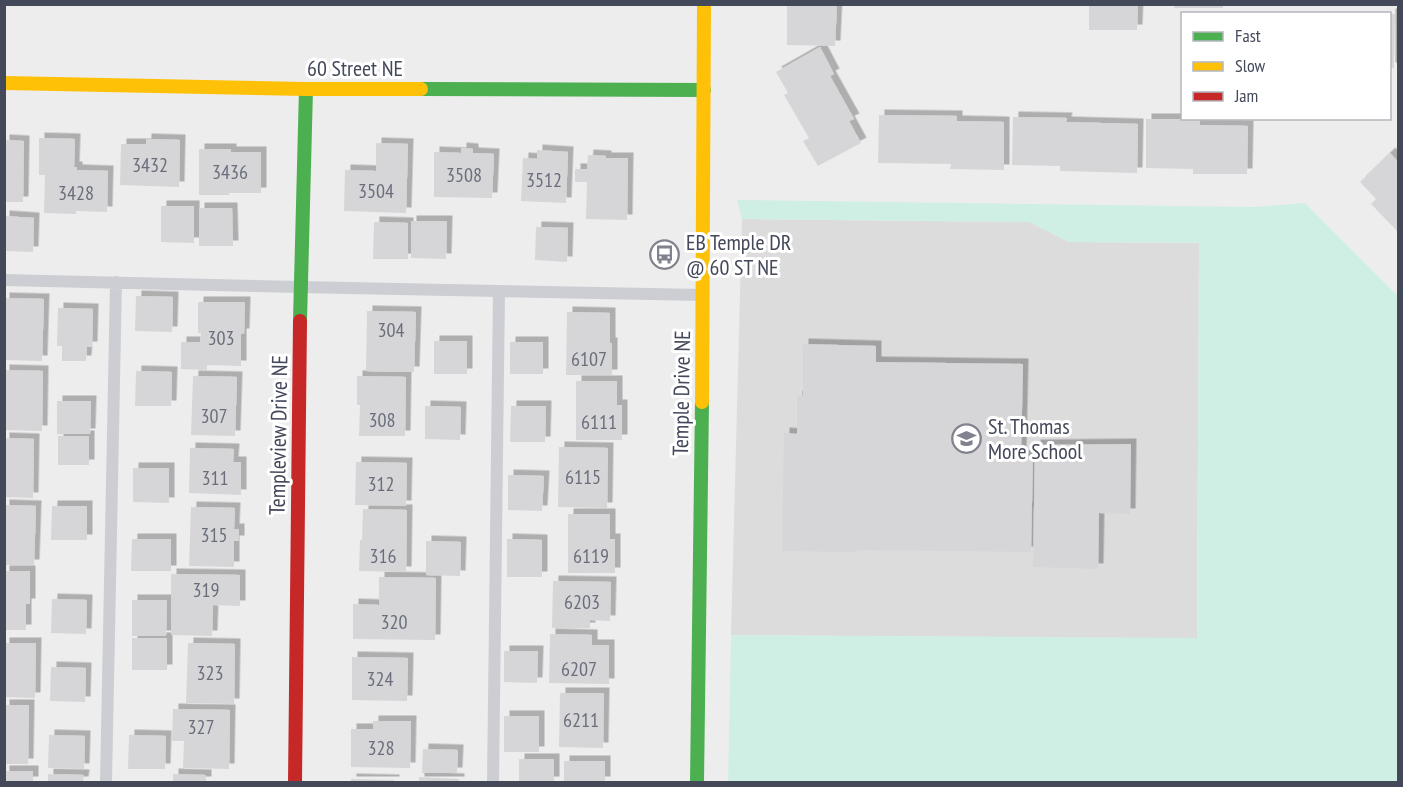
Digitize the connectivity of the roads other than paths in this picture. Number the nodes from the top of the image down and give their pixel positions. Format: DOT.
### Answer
graph roads {
  1 [pos="704,4"];
  2 [pos="4,82"];
  3 [pos="306,88"];
  4 [pos="704,90"];
  5 [pos="4,280"];
  6 [pos="116,282"];
  7 [pos="300,287"];
  8 [pos="499,291"];
  9 [pos="703,295"];
  10 [pos="106,783"];
  11 [pos="295,783"];
  12 [pos="493,783"];
  13 [pos="697,783"];
  1 -- 4 [label="street, Temple Drive NE"];
  2 -- 3 [label="street, 60 Street NE"];
  3 -- 4 [label="street, 60 Street NE"];
  3 -- 7 [label="street, Templeview Drive NE"];
  4 -- 9 [label="street, Temple Drive NE"];
  5 -- 6 [label="lane"];
  6 -- 7 [label="lane"];
  6 -- 10 [label="lane"];
  7 -- 8 [label="lane"];
  7 -- 11 [label="street, Templeview Drive NE"];
  8 -- 9 [label="lane"];
  8 -- 12 [label="lane"];
  9 -- 13 [label="street, Temple Drive NE"];
}
